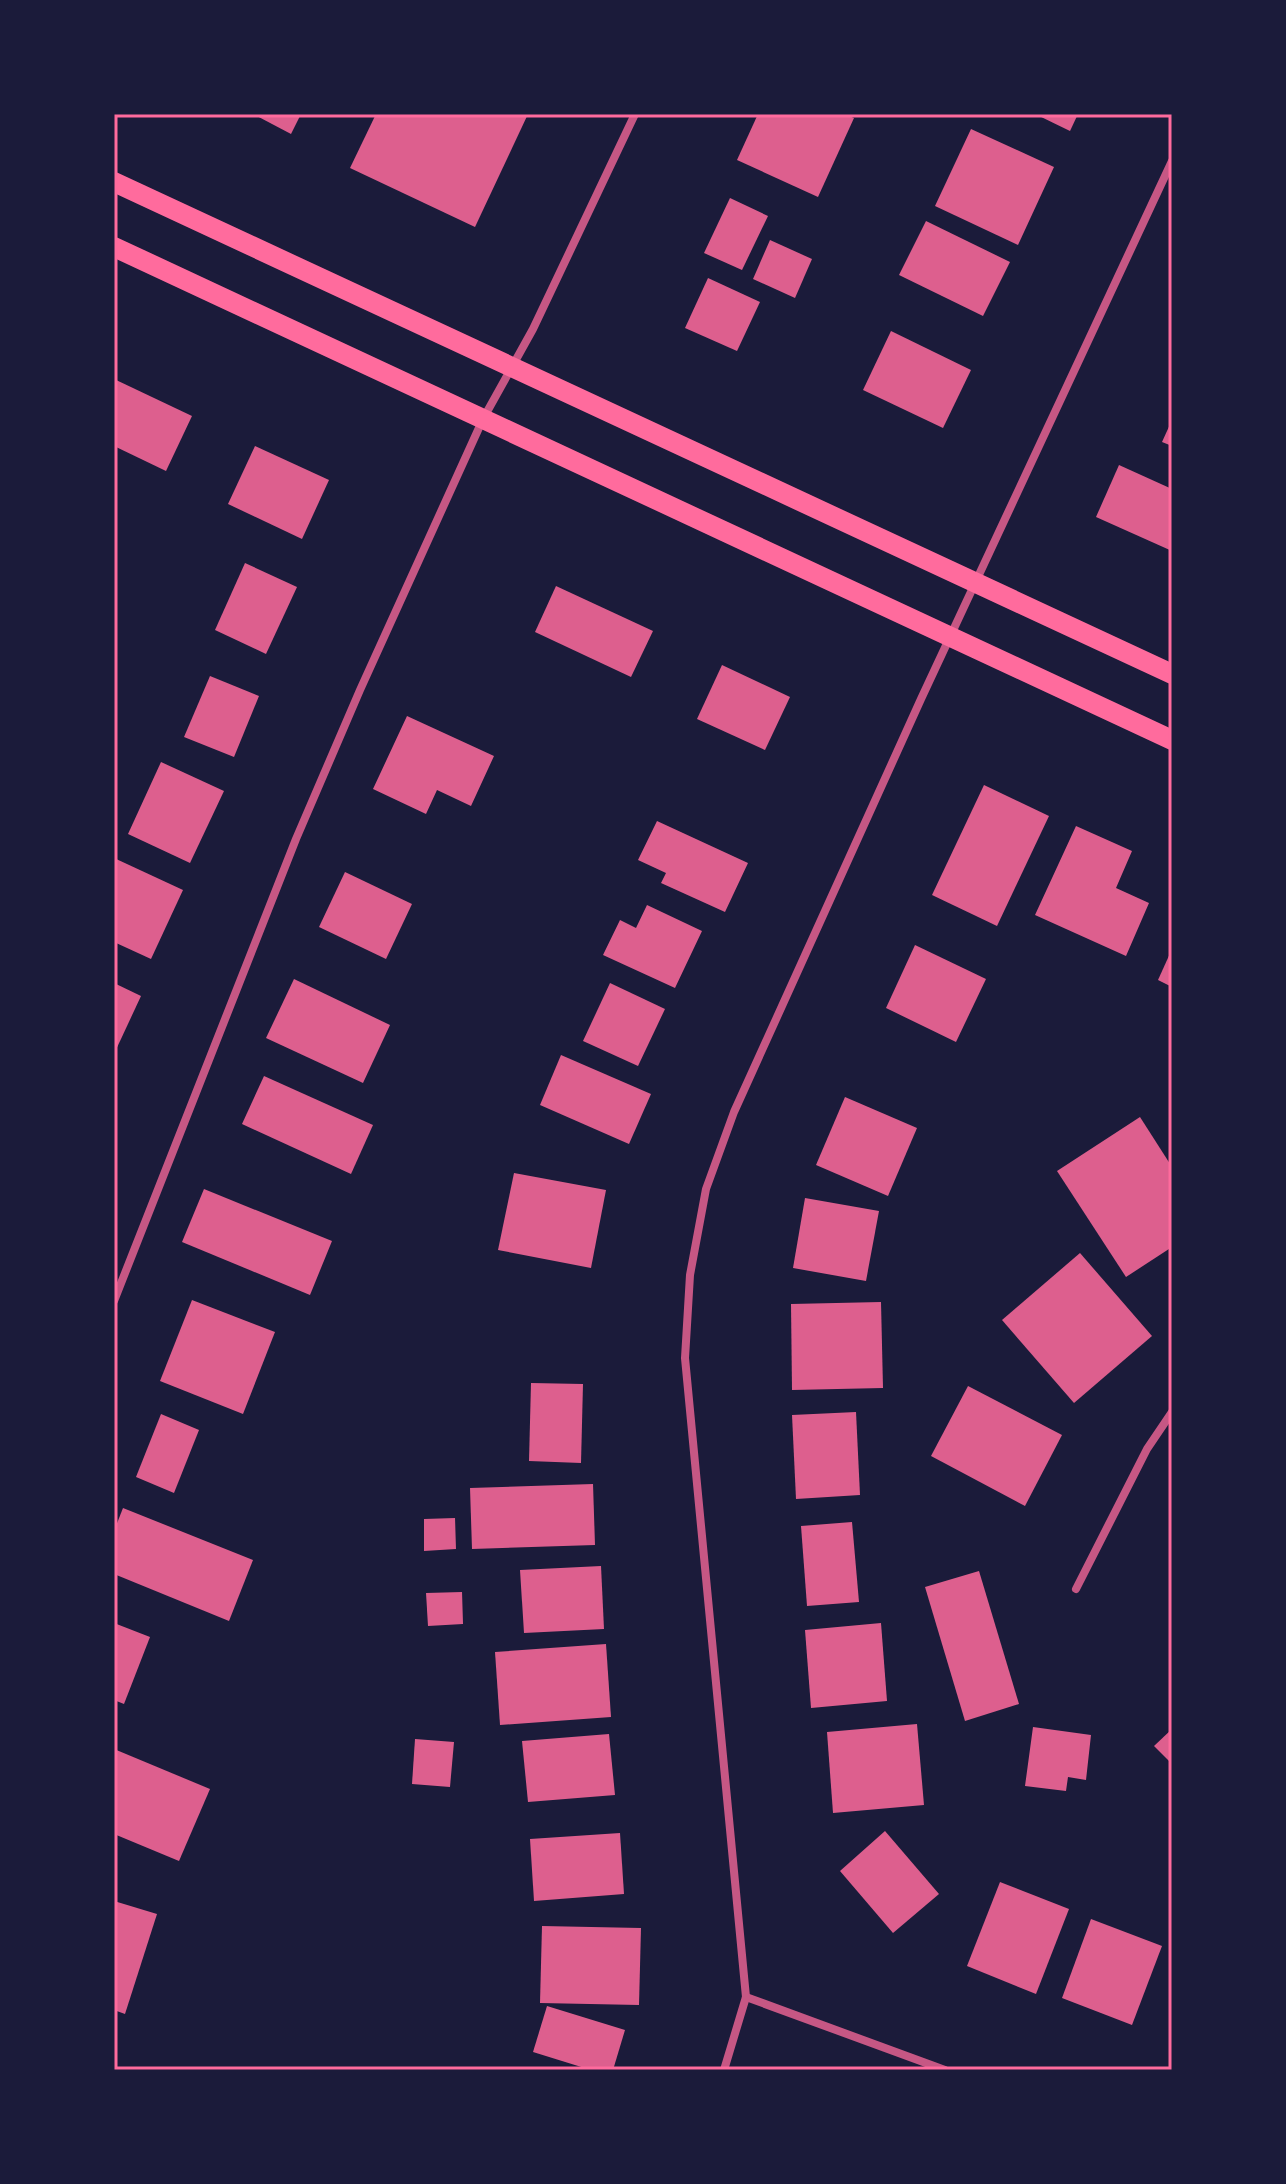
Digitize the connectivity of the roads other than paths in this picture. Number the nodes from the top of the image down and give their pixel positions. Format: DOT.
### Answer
graph roads {
  1 [pos="635,114"];
  2 [pos="1172,161"];
  3 [pos="114,182"];
  4 [pos="114,247"];
  5 [pos="512,367"];
  6 [pos="483,419"];
  7 [pos="975,581"];
  8 [pos="950,637"];
  9 [pos="1172,674"];
  10 [pos="1172,740"];
  11 [pos="114,1301"];
  12 [pos="1172,1412"];
  13 [pos="1076,1589"];
  14 [pos="746,1997"];
  15 [pos="724,2070"];
  16 [pos="945,2070"];
  1 -- 5 [label="street"];
  2 -- 7 [label="street"];
  3 -- 5 [label="main road"];
  4 -- 6 [label="main road"];
  5 -- 6 [label="street"];
  5 -- 7 [label="main road"];
  6 -- 8 [label="main road"];
  6 -- 11 [label="street"];
  7 -- 8 [label="street"];
  7 -- 9 [label="main road"];
  8 -- 10 [label="main road"];
  8 -- 14 [label="street"];
  12 -- 13 [label="street"];
  14 -- 15 [label="street"];
  14 -- 16 [label="street"];
}
